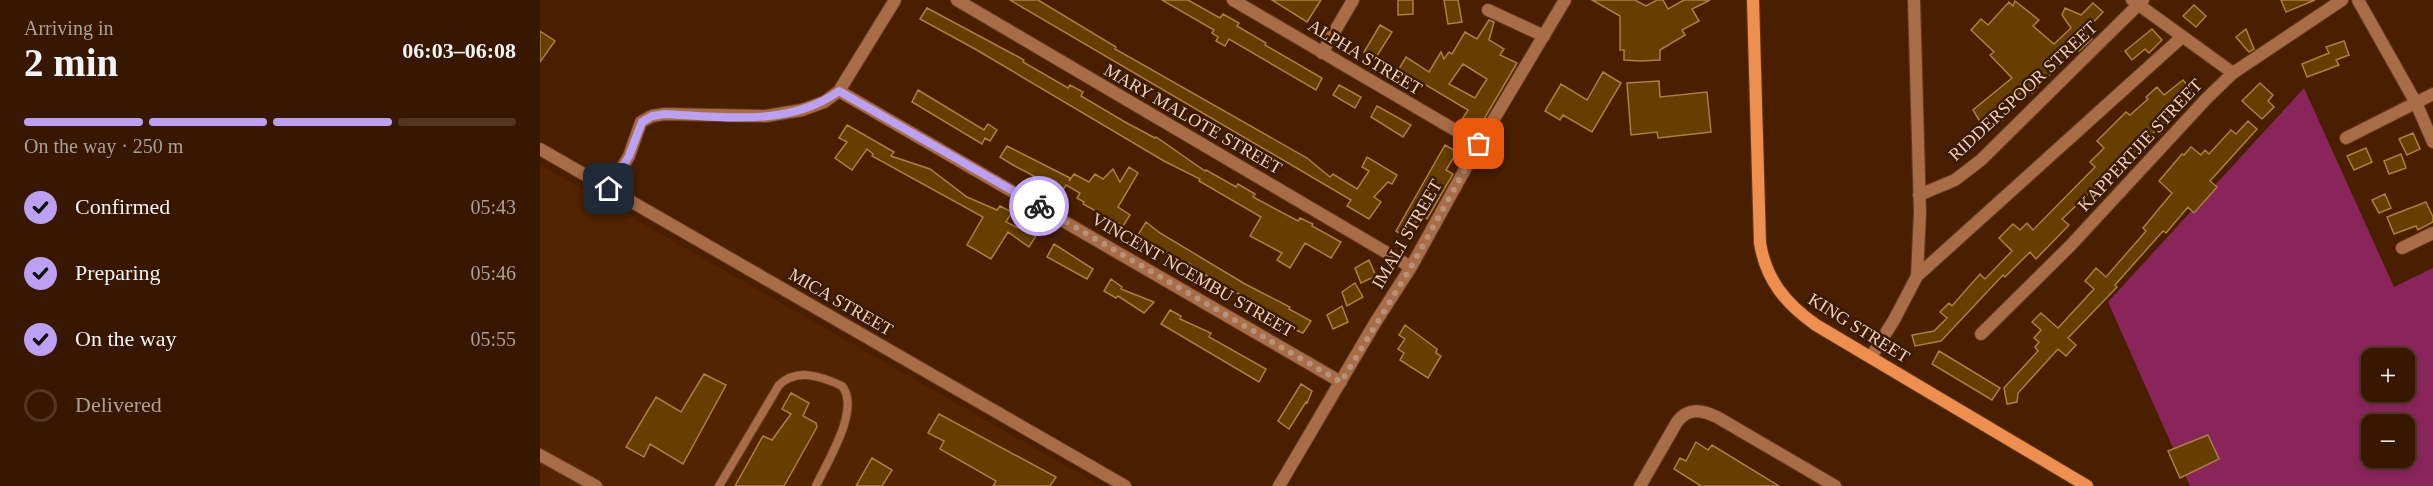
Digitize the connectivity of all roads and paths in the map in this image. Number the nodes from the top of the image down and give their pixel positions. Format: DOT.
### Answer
graph roads {
  1 [pos="895,0"];
  2 [pos="957,0"];
  3 [pos="1233,0"];
  4 [pos="1353,0"];
  5 [pos="1565,0"];
  6 [pos="1753,0"];
  7 [pos="1914,0"];
  8 [pos="2342,0"];
  9 [pos="2358,0"];
  10 [pos="2137,2"];
  11 [pos="1488,10"];
  12 [pos="1544,36"];
  13 [pos="2182,37"];
  14 [pos="1322,53"];
  15 [pos="2233,73"];
  16 [pos="839,91"];
  17 [pos="2433,94"];
  18 [pos="2416,103"];
  19 [pos="2346,138"];
  20 [pos="2433,142"];
  21 [pos="1479,144"];
  22 [pos="540,148"];
  23 [pos="609,189"];
  24 [pos="1919,195"];
  25 [pos="2433,233"];
  26 [pos="2402,248"];
  27 [pos="1411,267"];
  28 [pos="1917,276"];
  29 [pos="1981,334"];
  30 [pos="1871,357"];
  31 [pos="1341,382"];
  32 [pos="540,455"];
  33 [pos="596,486"];
  34 [pos="719,486"];
  35 [pos="816,486"];
  36 [pos="1126,486"];
  37 [pos="1279,486"];
  38 [pos="1640,486"];
  39 [pos="1834,486"];
  40 [pos="2087,486"];
  1 -- 16 [label="street"];
  2 -- 27 [label="street, MARY MALOTE STREET"];
  3 -- 14 [label="street, ALPHA STREET"];
  4 -- 14 [label="street"];
  5 -- 12 [label="street, IMALI STREET"];
  6 -- 30 [label="street, KING STREET"];
  7 -- 24 [label="street"];
  8 -- 15 [label="street, KAPPERTJIE STREET"];
  9 -- 18 [label="street"];
  10 -- 13 [label="street"];
  10 -- 24 [label="street, RIDDERSPOOR STREET"];
  11 -- 12 [label="street"];
  12 -- 21 [label="street, IMALI STREET"];
  13 -- 15 [label="street"];
  13 -- 28 [label="street"];
  14 -- 21 [label="street, ALPHA STREET"];
  15 -- 29 [label="street, KAPPERTJIE STREET"];
  16 -- 23 [label="street"];
  16 -- 31 [label="street, VINCENT NCEMBU STREET"];
  17 -- 18 [label="street"];
  18 -- 19 [label="street"];
  18 -- 20 [label="street"];
  21 -- 27 [label="street, IMALI STREET"];
  22 -- 23 [label="street, MICA STREET"];
  23 -- 36 [label="street, MICA STREET"];
  24 -- 28 [label="street"];
  25 -- 26 [label="street"];
  27 -- 31 [label="street, IMALI STREET"];
  28 -- 30 [label="street"];
  30 -- 40 [label="street, KING STREET"];
  31 -- 37 [label="street, IMALI STREET"];
  32 -- 33 [label="street"];
  34 -- 35 [label="lane"];
  38 -- 39 [label="street"];
}
